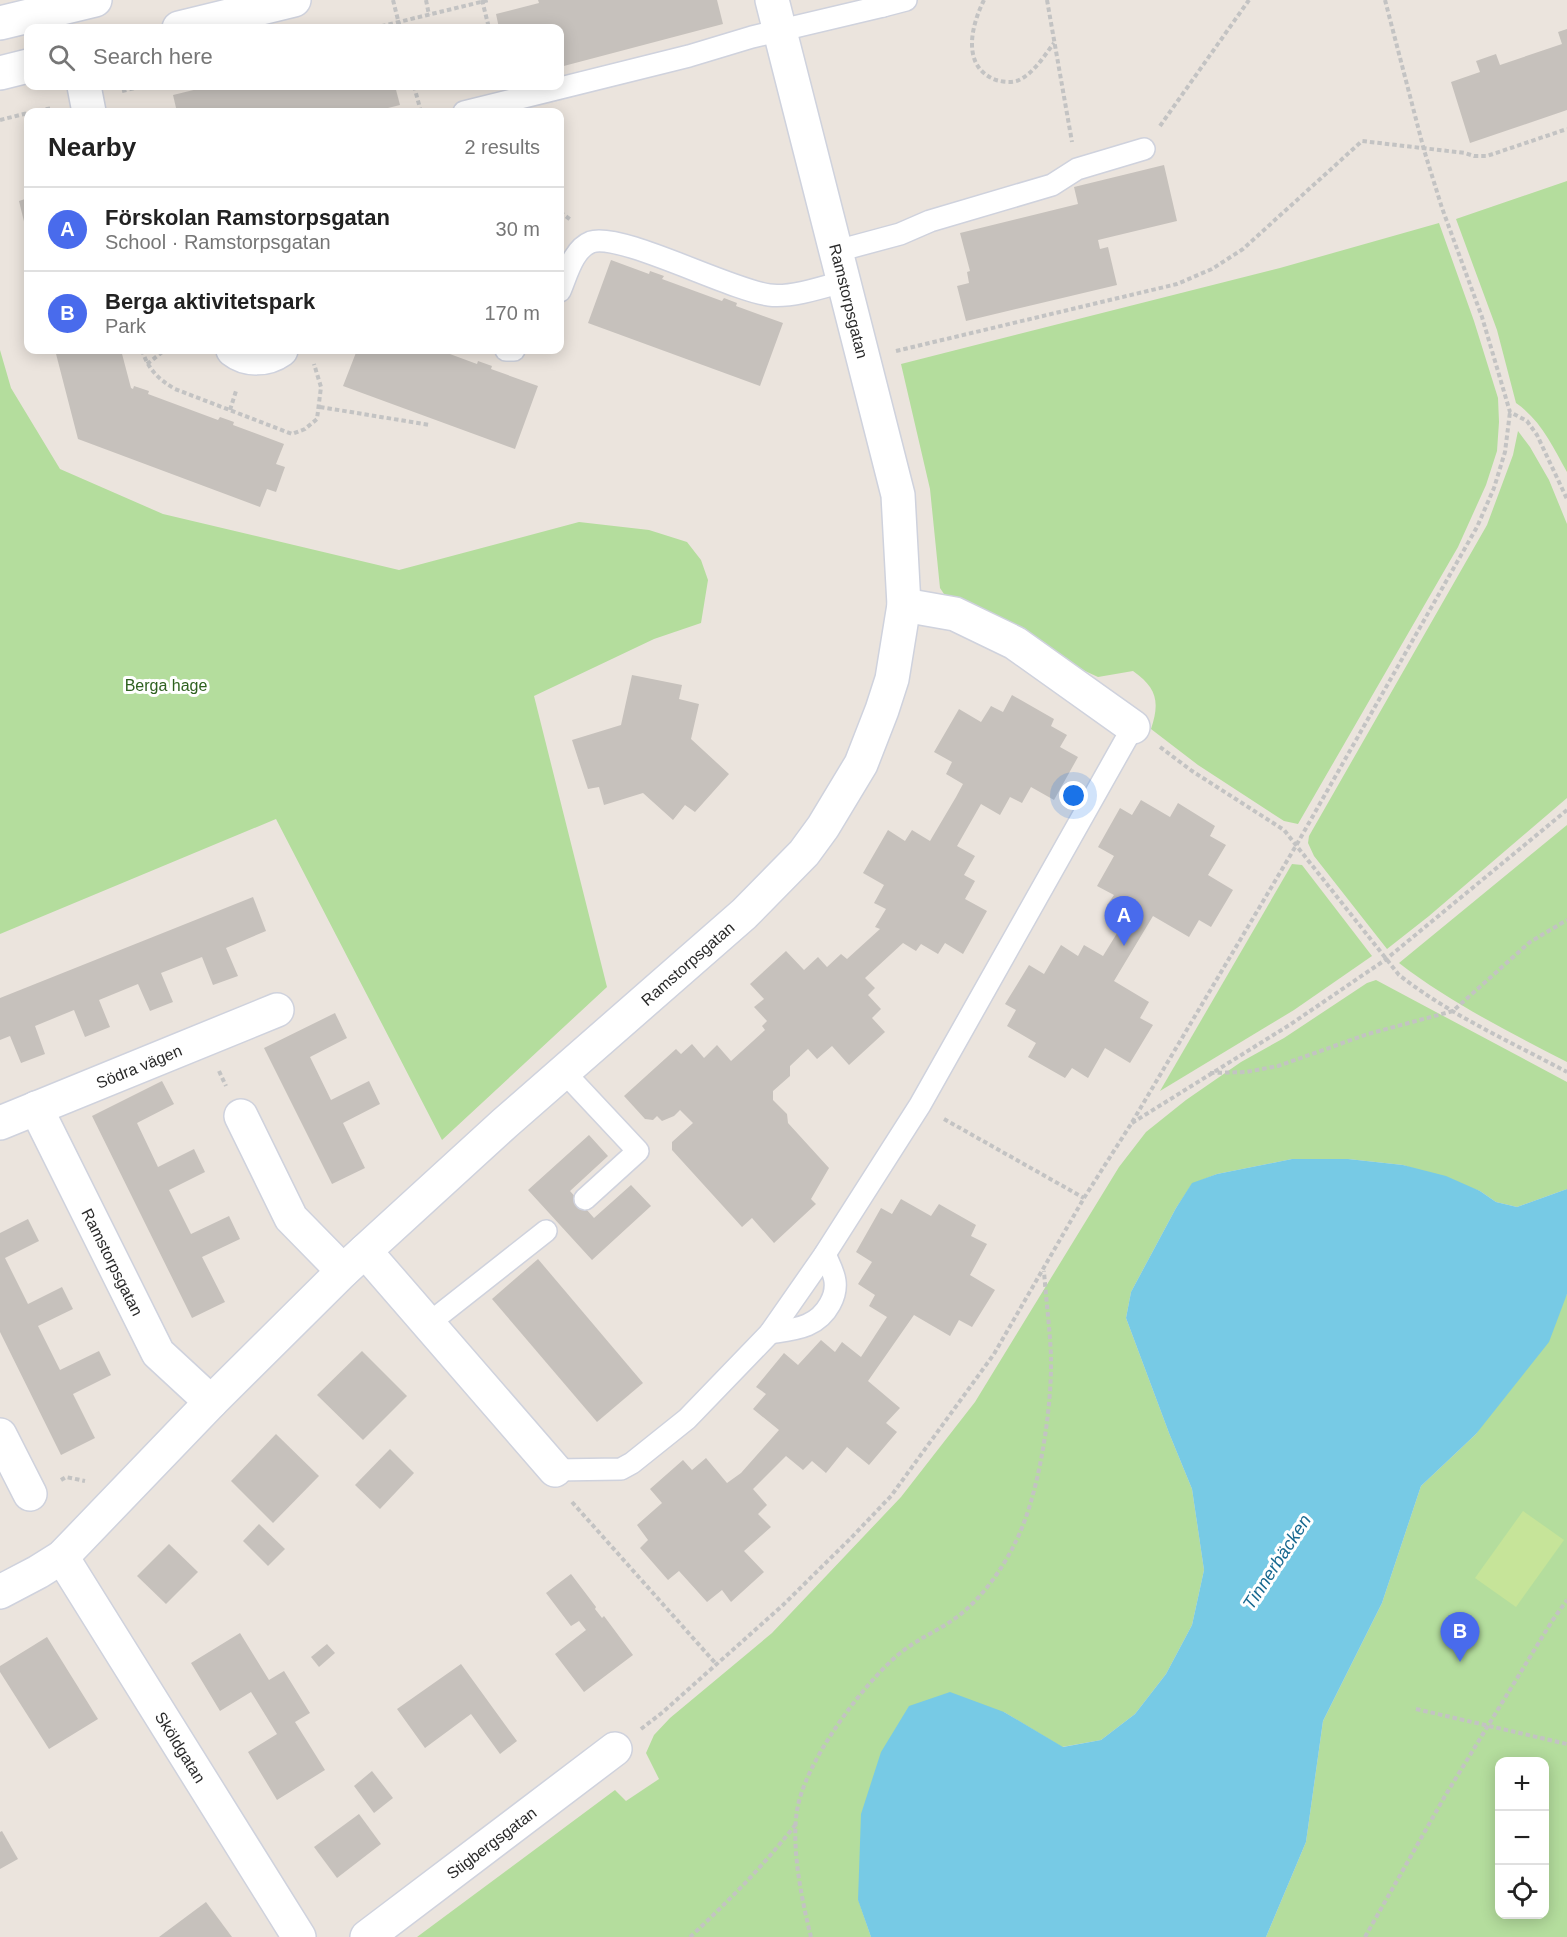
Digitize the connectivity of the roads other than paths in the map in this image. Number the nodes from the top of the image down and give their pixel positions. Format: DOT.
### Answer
graph roads {
  1 [pos="294,0"];
  2 [pos="906,0"];
  3 [pos="882,3"];
  4 [pos="73,9"];
  5 [pos="776,15"];
  6 [pos="0,23"];
  7 [pos="195,24"];
  8 [pos="24,67"];
  9 [pos="0,73"];
  10 [pos="564,81"];
  11 [pos="85,90"];
  12 [pos="535,90"];
  13 [pos="88,108"];
  14 [pos="477,108"];
  15 [pos="1144,149"];
  16 [pos="841,266"];
  17 [pos="564,282"];
  18 [pos="238,354"];
  19 [pos="272,354"];
  20 [pos="904,605"];
  21 [pos="1133,727"];
  22 [pos="277,1010"];
  23 [pos="564,1072"];
  24 [pos="36,1108"];
  25 [pos="242,1116"];
  26 [pos="0,1123"];
  27 [pos="585,1199"];
  28 [pos="546,1231"];
  29 [pos="825,1254"];
  30 [pos="354,1261"];
  31 [pos="428,1324"];
  32 [pos="770,1333"];
  33 [pos="211,1402"];
  34 [pos="0,1435"];
  35 [pos="555,1470"];
  36 [pos="30,1494"];
  37 [pos="62,1557"];
  38 [pos="0,1592"];
  39 [pos="615,1749"];
  40 [pos="299,1937"];
  41 [pos="367,1937"];
  1 -- 7 [label="street"];
  2 -- 3 [label="lane"];
  3 -- 5 [label="lane"];
  4 -- 6 [label="street"];
  5 -- 10 [label="lane"];
  5 -- 16 [label="street, Ramstorpsgatan"];
  8 -- 9 [label="street"];
  11 -- 13 [label="street"];
  12 -- 14 [label="lane"];
  15 -- 16 [label="lane"];
  16 -- 17 [label="lane"];
  16 -- 20 [label="street, Ramstorpsgatan"];
  18 -- 19 [label="street"];
  20 -- 21 [label="street"];
  20 -- 23 [label="street, Ramstorpsgatan"];
  21 -- 29 [label="lane"];
  22 -- 24 [label="street, Södra vägen"];
  23 -- 27 [label="lane"];
  23 -- 30 [label="street, Ramstorpsgatan"];
  24 -- 26 [label="street, Södra vägen"];
  24 -- 33 [label="street, Ramstorpsgatan"];
  25 -- 30 [label="street"];
  28 -- 31 [label="lane"];
  29 -- 32 [label="lane"];
  29 -- 32 [label="lane"];
  30 -- 31 [label="street"];
  30 -- 33 [label="street, Ramstorpsgatan"];
  31 -- 35 [label="street"];
  32 -- 35 [label="lane"];
  33 -- 37 [label="street, Ramstorpsgatan"];
  34 -- 36 [label="street"];
  37 -- 38 [label="street, Ramstorpsgatan"];
  37 -- 40 [label="street, Sköldgatan"];
  39 -- 41 [label="street, Stigbergsgatan"];
}
